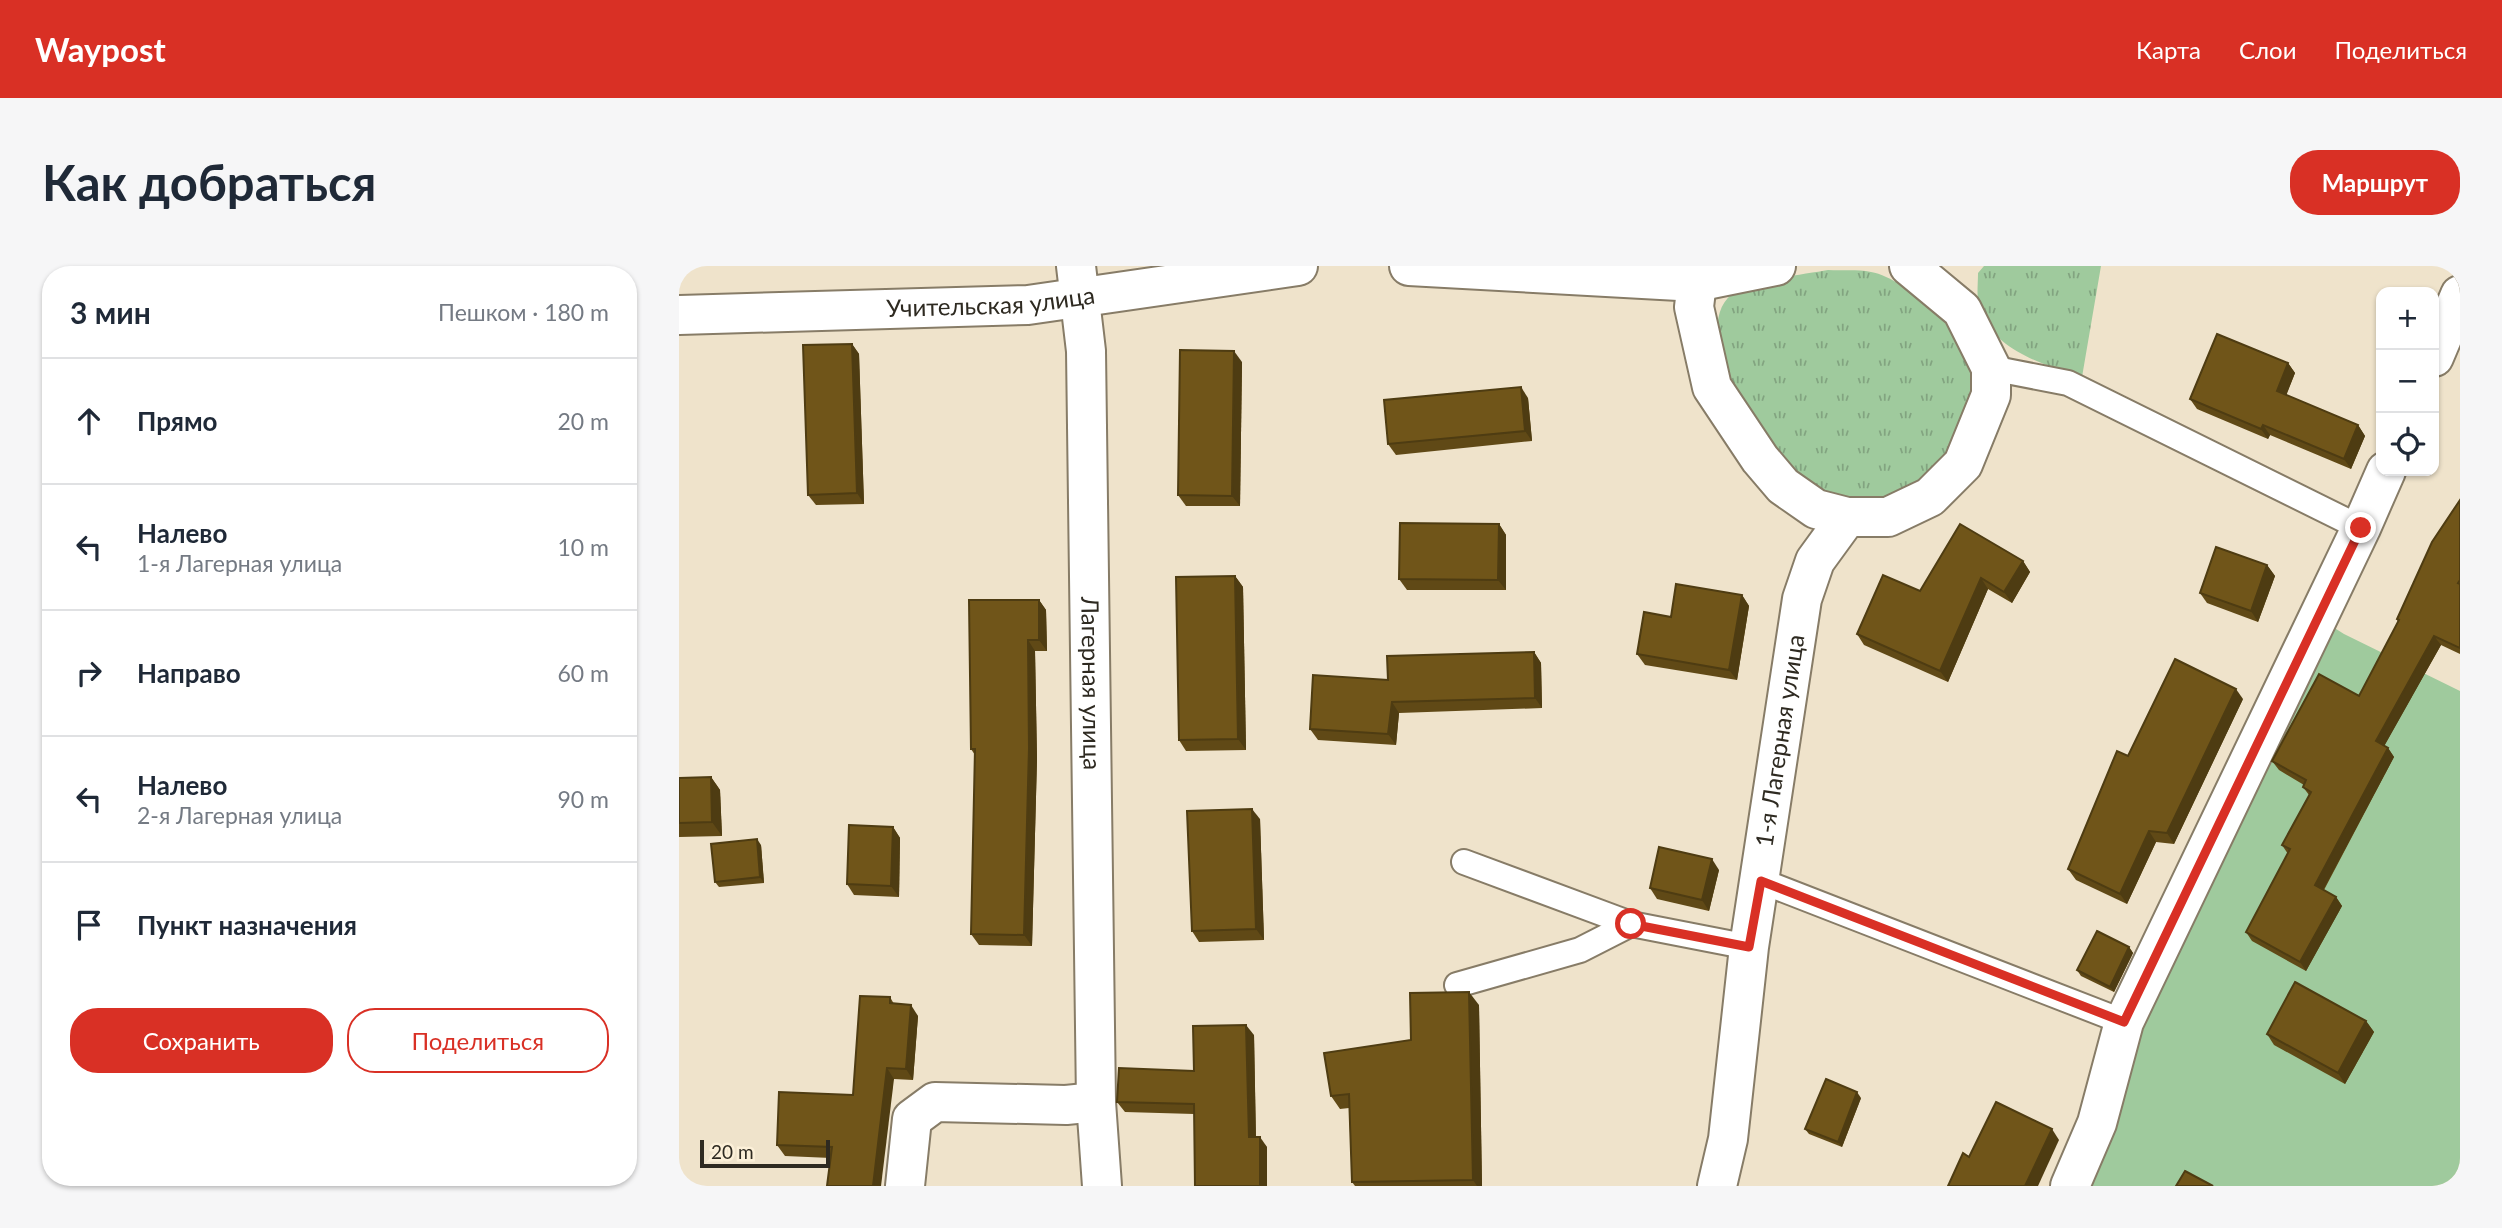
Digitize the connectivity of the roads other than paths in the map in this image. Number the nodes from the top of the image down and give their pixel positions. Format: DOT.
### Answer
graph roads {
  1 [pos="1298,266"];
  2 [pos="1409,266"];
  3 [pos="1776,266"];
  4 [pos="1909,266"];
  5 [pos="1575,271"];
  6 [pos="1697,282"];
  7 [pos="1078,283"];
  8 [pos="2460,295"];
  9 [pos="679,315"];
  10 [pos="2437,350"];
  11 [pos="1991,368"];
  12 [pos="2384,476"];
  13 [pos="1847,517"];
  14 [pos="2361,528"];
  15 [pos="1464,862"];
  16 [pos="1761,881"];
  17 [pos="1631,924"];
  18 [pos="1749,947"];
  19 [pos="1457,985"];
  20 [pos="2124,1022"];
  21 [pos="1096,1102"];
  22 [pos="905,1186"];
  23 [pos="1102,1186"];
  24 [pos="1717,1186"];
  25 [pos="2070,1186"];
  1 -- 7 [label="street, Учительская улица"];
  2 -- 5 [label="street"];
  3 -- 6 [label="street"];
  4 -- 11 [label="street"];
  5 -- 6 [label="street"];
  6 -- 13 [label="street"];
  7 -- 9 [label="street, Учительская улица"];
  7 -- 21 [label="street, Лагерная улица"];
  8 -- 10 [label="street"];
  11 -- 13 [label="street"];
  11 -- 14 [label="lane"];
  12 -- 14 [label="street"];
  13 -- 16 [label="street, 1-я Лагерная улица"];
  14 -- 20 [label="street"];
  15 -- 17 [label="lane"];
  16 -- 18 [label="street, 1-я Лагерная улица"];
  16 -- 20 [label="lane"];
  17 -- 18 [label="lane"];
  17 -- 19 [label="lane"];
  18 -- 24 [label="street, 1-я Лагерная улица"];
  20 -- 25 [label="street"];
  21 -- 22 [label="street"];
  21 -- 23 [label="street, Лагерная улица"];
}
